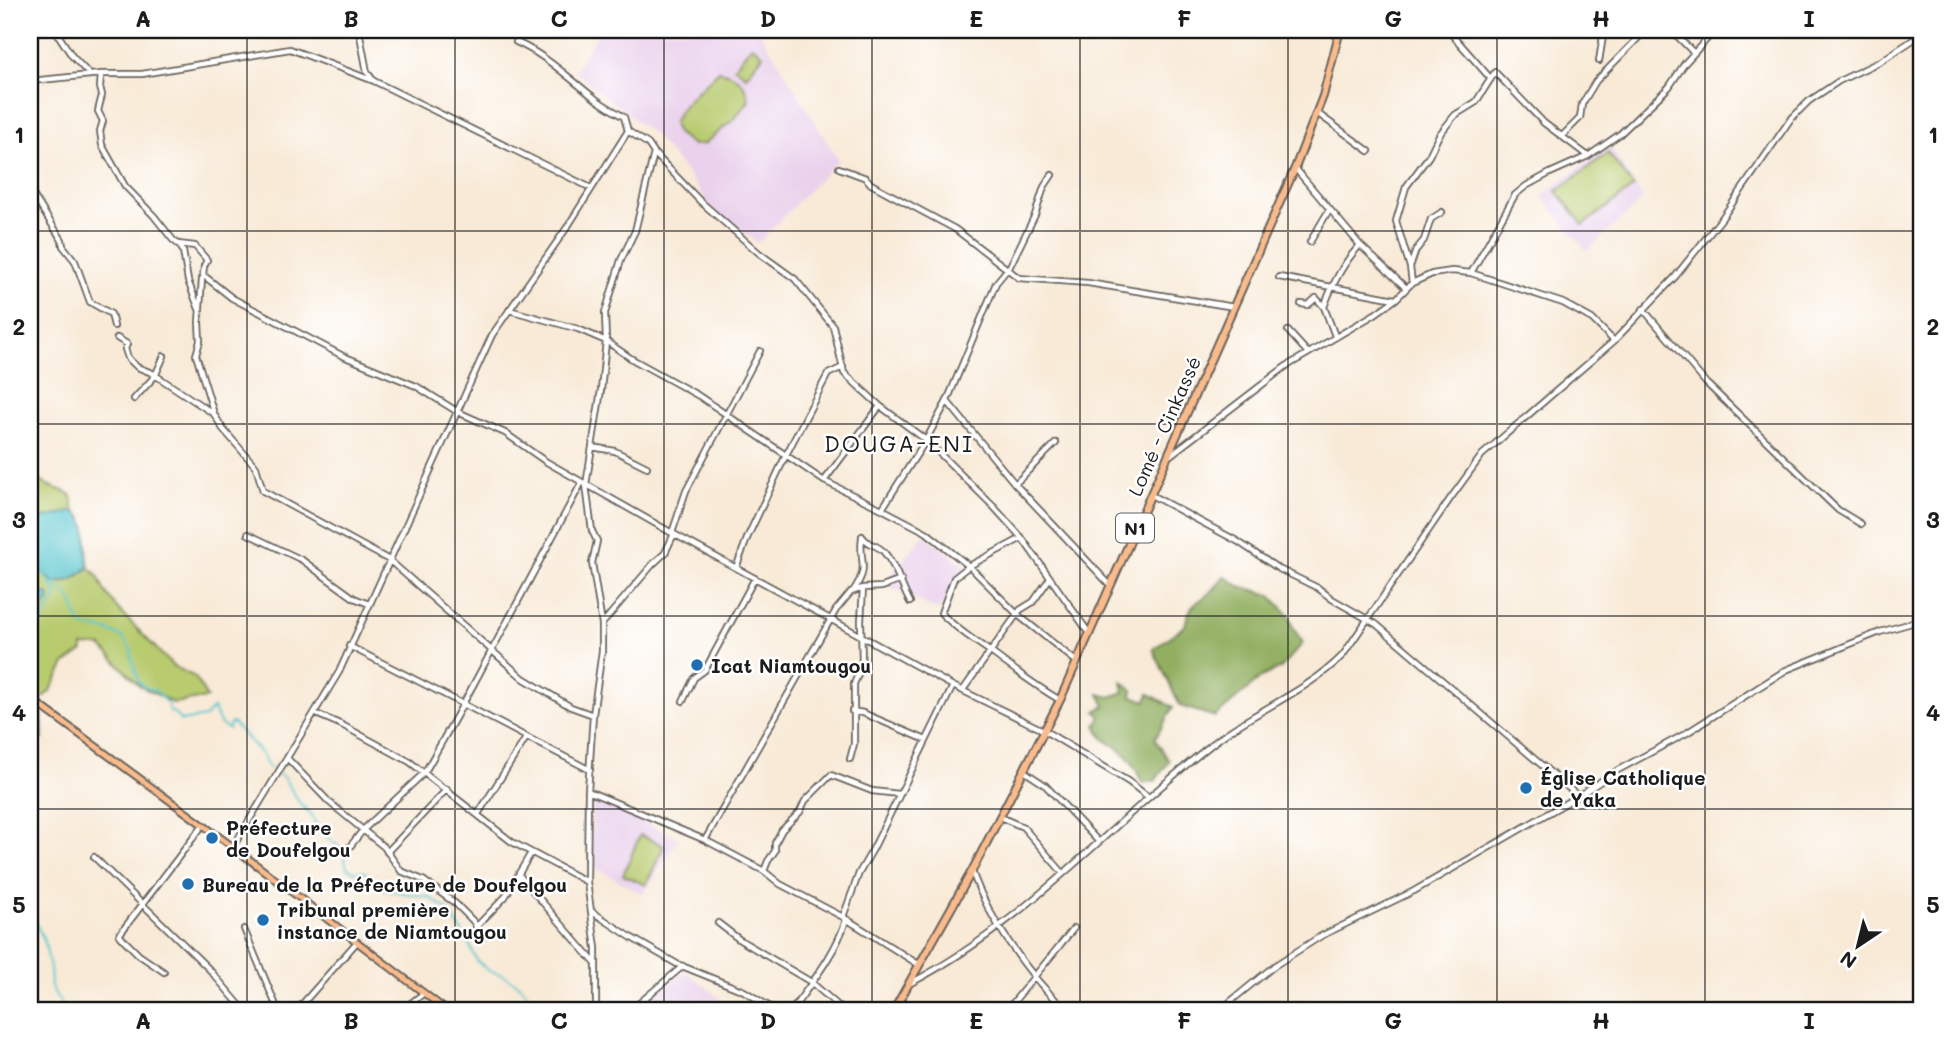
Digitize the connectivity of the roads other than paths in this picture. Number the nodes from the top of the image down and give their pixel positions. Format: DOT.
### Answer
graph roads {
  1 [pos="55,30"];
  2 [pos="359,30"];
  3 [pos="1340,30"];
  4 [pos="1448,30"];
  5 [pos="1604,30"];
  6 [pos="1646,30"];
  7 [pos="1671,30"];
  8 [pos="1715,30"];
  9 [pos="1922,34"];
  10 [pos="516,42"];
  11 [pos="1694,53"];
  12 [pos="1599,61"];
  13 [pos="101,74"];
  14 [pos="90,75"];
  15 [pos="1491,79"];
  16 [pos="30,81"];
  17 [pos="374,81"];
  18 [pos="1317,113"];
  19 [pos="628,131"];
  20 [pos="1562,136"];
  21 [pos="1369,151"];
  22 [pos="654,153"];
  23 [pos="1588,156"];
  24 [pos="839,168"];
  25 [pos="1295,168"];
  26 [pos="1052,176"];
  27 [pos="30,186"];
  28 [pos="592,188"];
  29 [pos="1329,210"];
  30 [pos="1442,212"];
  31 [pos="1310,243"];
  32 [pos="178,244"];
  33 [pos="1360,246"];
  34 [pos="1410,267"];
  35 [pos="1005,269"];
  36 [pos="1471,273"];
  37 [pos="1279,277"];
  38 [pos="202,279"];
  39 [pos="1412,283"];
  40 [pos="1331,287"];
  41 [pos="1406,288"];
  42 [pos="1396,299"];
  43 [pos="1301,304"];
  44 [pos="1234,307"];
  45 [pos="1324,307"];
  46 [pos="1643,309"];
  47 [pos="200,310"];
  48 [pos="509,310"];
  49 [pos="114,326"];
  50 [pos="1288,331"];
  51 [pos="1335,336"];
  52 [pos="117,338"];
  53 [pos="606,341"];
  54 [pos="1614,341"];
  55 [pos="760,351"];
  56 [pos="1308,353"];
  57 [pos="164,356"];
  58 [pos="843,367"];
  59 [pos="155,376"];
  60 [pos="134,399"];
  61 [pos="947,401"];
  62 [pos="880,407"];
  63 [pos="458,411"];
  64 [pos="214,414"];
  65 [pos="726,415"];
  66 [pos="926,440"];
  67 [pos="1056,443"];
  68 [pos="592,447"];
  69 [pos="786,455"];
  70 [pos="1167,458"];
  71 [pos="647,467"];
  72 [pos="824,481"];
  73 [pos="584,483"];
  74 [pos="1015,484"];
  75 [pos="1150,495"];
  76 [pos="881,509"];
  77 [pos="1861,524"];
  78 [pos="673,533"];
  79 [pos="248,534"];
  80 [pos="1022,538"];
  81 [pos="389,560"];
  82 [pos="969,566"];
  83 [pos="736,568"];
  84 [pos="755,578"];
  85 [pos="1050,578"];
  86 [pos="901,580"];
  87 [pos="1110,585"];
  88 [pos="863,588"];
  89 [pos="851,592"];
  90 [pos="910,602"];
  91 [pos="369,604"];
  92 [pos="1018,615"];
  93 [pos="831,618"];
  94 [pos="1366,620"];
  95 [pos="1922,620"];
  96 [pos="602,624"];
  97 [pos="1089,633"];
  98 [pos="862,635"];
  99 [pos="349,646"];
  100 [pos="490,651"];
  101 [pos="989,652"];
  102 [pos="1077,662"];
  103 [pos="953,686"];
  104 [pos="963,690"];
  105 [pos="30,698"];
  106 [pos="1060,700"];
  107 [pos="683,701"];
  108 [pos="463,704"];
  109 [pos="852,711"];
  110 [pos="314,713"];
  111 [pos="593,715"];
  112 [pos="1045,731"];
  113 [pos="526,738"];
  114 [pos="926,740"];
  115 [pos="287,758"];
  116 [pos="850,759"];
  117 [pos="590,770"];
  118 [pos="1024,771"];
  119 [pos="425,772"];
  120 [pos="447,789"];
  121 [pos="588,791"];
  122 [pos="898,794"];
  123 [pos="1147,796"];
  124 [pos="1578,796"];
  125 [pos="478,814"];
  126 [pos="999,817"];
  127 [pos="203,825"];
  128 [pos="363,830"];
  129 [pos="705,840"];
  130 [pos="1098,841"];
  131 [pos="233,847"];
  132 [pos="348,849"];
  133 [pos="387,852"];
  134 [pos="531,853"];
  135 [pos="94,858"];
  136 [pos="764,871"];
  137 [pos="972,871"];
  138 [pos="1063,873"];
  139 [pos="519,875"];
  140 [pos="587,883"];
  141 [pos="143,904"];
  142 [pos="591,911"];
  143 [pos="844,918"];
  144 [pos="718,923"];
  145 [pos="999,925"];
  146 [pos="476,927"];
  147 [pos="1074,928"];
  148 [pos="244,929"];
  149 [pos="483,937"];
  150 [pos="356,943"];
  151 [pos="596,964"];
  152 [pos="918,964"];
  153 [pos="683,966"];
  154 [pos="164,972"];
  155 [pos="1035,977"];
  156 [pos="811,982"];
  157 [pos="908,985"];
  158 [pos="424,993"];
  159 [pos="244,1010"];
  160 [pos="278,1010"];
  161 [pos="297,1010"];
  162 [pos="402,1010"];
  163 [pos="446,1010"];
  164 [pos="596,1010"];
  165 [pos="631,1010"];
  166 [pos="775,1010"];
  167 [pos="792,1010"];
  168 [pos="843,1010"];
  169 [pos="894,1010"];
  170 [pos="1007,1010"];
  171 [pos="1066,1010"];
  172 [pos="1220,1010"];
  1 -- 14 [label="street"];
  2 -- 17 [label="street"];
  3 -- 18 [label="highway, Lomé - Cinkassé / N1"];
  4 -- 15 [label="street"];
  5 -- 12 [label="street"];
  6 -- 20 [label="street"];
  7 -- 11 [label="street"];
  8 -- 11 [label="street"];
  9 -- 46 [label="street"];
  10 -- 19 [label="street"];
  11 -- 23 [label="street"];
  13 -- 14 [label="street"];
  13 -- 17 [label="street"];
  13 -- 32 [label="street"];
  14 -- 16 [label="street"];
  15 -- 20 [label="street"];
  15 -- 34 [label="street"];
  17 -- 28 [label="street"];
  18 -- 21 [label="street"];
  18 -- 25 [label="highway, Lomé - Cinkassé / N1"];
  19 -- 22 [label="street"];
  19 -- 28 [label="street"];
  20 -- 23 [label="street"];
  22 -- 53 [label="street"];
  22 -- 58 [label="street"];
  23 -- 36 [label="street"];
  24 -- 35 [label="street"];
  25 -- 29 [label="street"];
  25 -- 44 [label="highway, Lomé - Cinkassé / N1"];
  26 -- 35 [label="street"];
  27 -- 49 [label="street"];
  28 -- 48 [label="street"];
  29 -- 31 [label="street"];
  29 -- 33 [label="street"];
  30 -- 34 [label="street"];
  32 -- 47 [label="street"];
  32 -- 63 [label="street"];
  33 -- 40 [label="street"];
  33 -- 41 [label="street"];
  34 -- 39 [label="street"];
  35 -- 44 [label="street"];
  35 -- 61 [label="street"];
  36 -- 39 [label="street"];
  36 -- 54 [label="street"];
  37 -- 40 [label="street"];
  38 -- 47 [label="street"];
  39 -- 41 [label="street"];
  40 -- 42 [label="street"];
  40 -- 45 [label="street"];
  41 -- 42 [label="street"];
  42 -- 51 [label="street"];
  43 -- 45 [label="street"];
  44 -- 70 [label="highway, Lomé - Cinkassé / N1"];
  45 -- 51 [label="street"];
  46 -- 54 [label="street"];
  46 -- 77 [label="street"];
  47 -- 64 [label="street"];
  48 -- 53 [label="street"];
  48 -- 63 [label="street"];
  50 -- 56 [label="street"];
  51 -- 56 [label="street"];
  52 -- 59 [label="street"];
  53 -- 65 [label="street"];
  53 -- 68 [label="street"];
  54 -- 94 [label="street"];
  55 -- 65 [label="street"];
  56 -- 70 [label="street"];
  57 -- 59 [label="street"];
  58 -- 62 [label="street"];
  58 -- 69 [label="street"];
  59 -- 60 [label="street"];
  59 -- 64 [label="street"];
  61 -- 66 [label="street"];
  61 -- 74 [label="street"];
  62 -- 66 [label="street"];
  62 -- 72 [label="street"];
  63 -- 73 [label="street"];
  63 -- 81 [label="street"];
  64 -- 81 [label="street"];
  65 -- 69 [label="street"];
  65 -- 78 [label="street"];
  66 -- 76 [label="street"];
  66 -- 80 [label="street"];
  67 -- 74 [label="street"];
  68 -- 71 [label="street"];
  68 -- 73 [label="street"];
  69 -- 72 [label="street"];
  69 -- 83 [label="street"];
  70 -- 75 [label="highway, Lomé - Cinkassé / N1"];
  72 -- 76 [label="street"];
  73 -- 78 [label="street"];
  73 -- 96 [label="street"];
  73 -- 100 [label="street"];
  74 -- 87 [label="street"];
  75 -- 87 [label="highway, Lomé - Cinkassé / N1"];
  75 -- 94 [label="street"];
  76 -- 82 [label="street"];
  78 -- 83 [label="street"];
  78 -- 96 [label="street"];
  79 -- 91 [label="street"];
  80 -- 82 [label="street"];
  80 -- 85 [label="street"];
  81 -- 91 [label="street"];
  81 -- 100 [label="street"];
  82 -- 92 [label="street"];
  82 -- 101 [label="street"];
  83 -- 84 [label="street"];
  84 -- 93 [label="street"];
  84 -- 107 [label="street"];
  85 -- 92 [label="street"];
  85 -- 97 [label="street"];
  86 -- 88 [label="street"];
  86 -- 89 [label="street"];
  86 -- 90 [label="street"];
  87 -- 97 [label="highway, Lomé - Cinkassé / N1"];
  88 -- 89 [label="street"];
  88 -- 98 [label="street"];
  89 -- 93 [label="street"];
  91 -- 99 [label="street"];
  92 -- 101 [label="street"];
  92 -- 102 [label="street"];
  93 -- 98 [label="street"];
  93 -- 129 [label="street"];
  94 -- 123 [label="street"];
  94 -- 124 [label="street"];
  95 -- 124 [label="street"];
  96 -- 111 [label="street"];
  97 -- 102 [label="highway, Lomé - Cinkassé / N1"];
  98 -- 103 [label="street"];
  98 -- 109 [label="street"];
  99 -- 108 [label="street"];
  99 -- 110 [label="street"];
  100 -- 108 [label="street"];
  100 -- 111 [label="street"];
  101 -- 104 [label="street"];
  101 -- 106 [label="street"];
  102 -- 106 [label="highway, Lomé - Cinkassé / N1"];
  103 -- 104 [label="street"];
  103 -- 114 [label="street"];
  104 -- 112 [label="street"];
  105 -- 127 [label="main road"];
  106 -- 112 [label="highway, Lomé - Cinkassé / N1"];
  108 -- 113 [label="street"];
  108 -- 119 [label="street"];
  109 -- 114 [label="street"];
  109 -- 116 [label="street"];
  110 -- 115 [label="street"];
  110 -- 119 [label="street"];
  111 -- 117 [label="street"];
  112 -- 118 [label="highway, Lomé - Cinkassé / N1"];
  112 -- 123 [label="street"];
  113 -- 117 [label="street"];
  113 -- 125 [label="street"];
  114 -- 122 [label="street"];
  115 -- 128 [label="street"];
  115 -- 131 [label="street"];
  117 -- 121 [label="street"];
  118 -- 126 [label="highway, Lomé - Cinkassé / N1"];
  118 -- 130 [label="street"];
  119 -- 120 [label="street"];
  119 -- 128 [label="street"];
  120 -- 125 [label="street"];
  120 -- 133 [label="street"];
  121 -- 129 [label="street"];
  121 -- 140 [label="street"];
  122 -- 136 [label="street"];
  122 -- 143 [label="street"];
  123 -- 130 [label="street"];
  124 -- 172 [label="street"];
  125 -- 134 [label="street"];
  126 -- 137 [label="highway, Lomé - Cinkassé / N1"];
  126 -- 138 [label="street"];
  127 -- 131 [label="main road"];
  127 -- 141 [label="street"];
  128 -- 132 [label="street"];
  128 -- 133 [label="street"];
  129 -- 136 [label="street"];
  130 -- 138 [label="street"];
  131 -- 150 [label="main road"];
  133 -- 146 [label="street"];
  134 -- 139 [label="street"];
  134 -- 140 [label="street"];
  135 -- 141 [label="street"];
  136 -- 143 [label="street"];
  137 -- 145 [label="street"];
  137 -- 152 [label="highway, Lomé - Cinkassé / N1"];
  138 -- 145 [label="street"];
  139 -- 146 [label="street"];
  139 -- 151 [label="street"];
  140 -- 142 [label="street"];
  141 -- 154 [label="street"];
  141 -- 159 [label="street"];
  142 -- 151 [label="street"];
  142 -- 153 [label="street"];
  143 -- 152 [label="street"];
  143 -- 156 [label="street"];
  144 -- 156 [label="street"];
  145 -- 155 [label="street"];
  145 -- 157 [label="street"];
  146 -- 149 [label="street"];
  147 -- 155 [label="street"];
  148 -- 160 [label="street"];
  150 -- 158 [label="main road"];
  150 -- 161 [label="street"];
  151 -- 164 [label="street"];
  152 -- 157 [label="highway, Lomé - Cinkassé / N1"];
  153 -- 165 [label="street"];
  153 -- 166 [label="street"];
  155 -- 170 [label="street"];
  155 -- 171 [label="street"];
  156 -- 167 [label="street"];
  156 -- 168 [label="street"];
  157 -- 169 [label="highway, Lomé - Cinkassé / N1"];
  158 -- 162 [label="street"];
  158 -- 163 [label="main road"];
}
